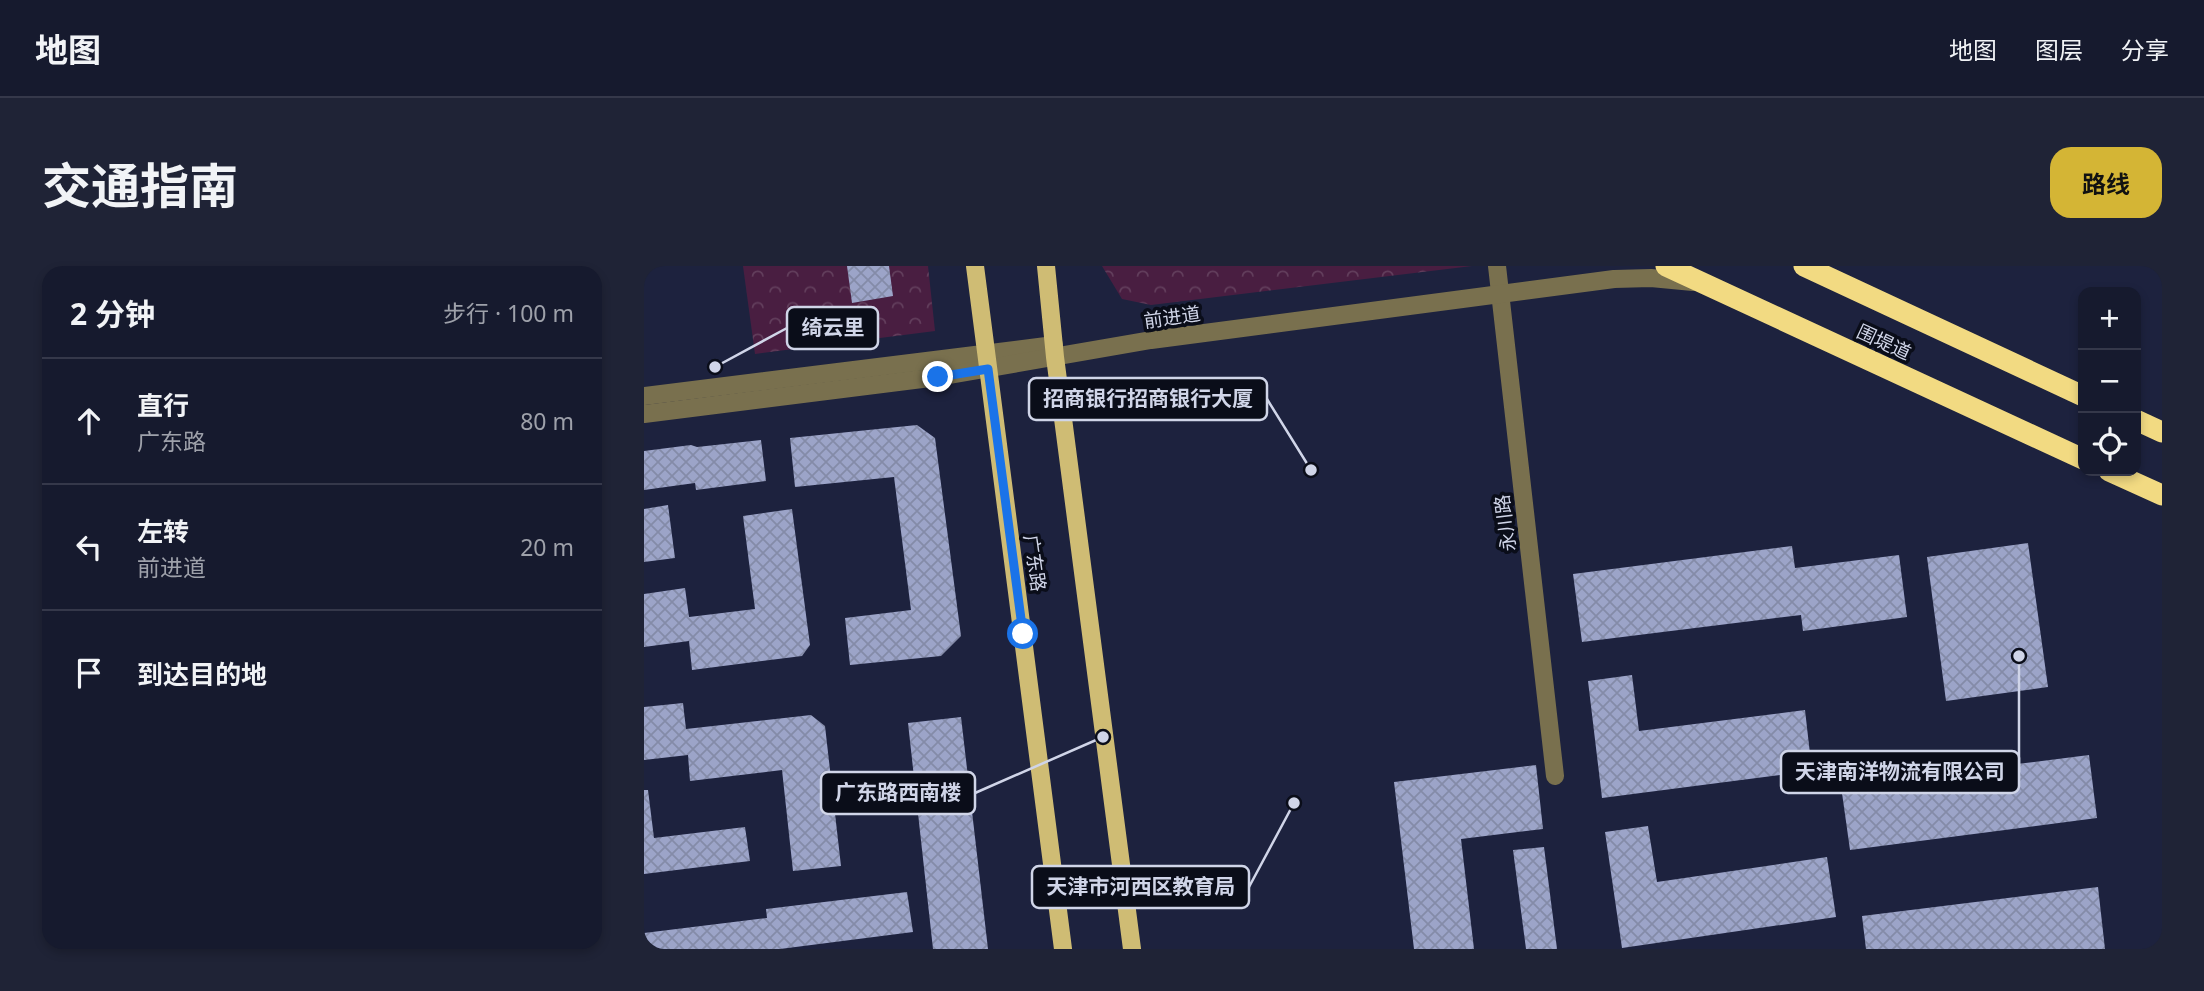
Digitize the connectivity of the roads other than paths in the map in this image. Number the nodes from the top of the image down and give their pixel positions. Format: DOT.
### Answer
graph roads {
  1 [pos="975,266"];
  2 [pos="1046,266"];
  3 [pos="1497,266"];
  4 [pos="1666,266"];
  5 [pos="1804,266"];
  6 [pos="1707,284"];
  7 [pos="1499,295"];
  8 [pos="1055,351"];
  9 [pos="987,361"];
  10 [pos="2078,394"];
  11 [pos="644,396"];
  12 [pos="644,414"];
  13 [pos="2141,419"];
  14 [pos="2141,421"];
  15 [pos="2162,422"];
  16 [pos="2162,432"];
  17 [pos="2078,457"];
  18 [pos="2120,476"];
  19 [pos="2162,495"];
  20 [pos="1555,776"];
  21 [pos="1063,949"];
  22 [pos="1132,949"];
  1 -- 9 [label="main road, 广东路"];
  2 -- 8 [label="main road"];
  3 -- 7 [label="street, 永川路"];
  4 -- 6 [label="highway, 围堤道"];
  5 -- 10 [label="highway, 围堤道"];
  6 -- 7 [label="street, 前进道"];
  6 -- 17 [label="highway, 围堤道"];
  7 -- 8 [label="street, 前进道"];
  7 -- 20 [label="street, 永川路"];
  8 -- 9 [label="street, 前进道"];
  8 -- 22 [label="main road"];
  9 -- 11 [label="street, 前进道"];
  9 -- 12 [label="street, 前进道"];
  9 -- 21 [label="main road, 广东路"];
  13 -- 15 [label="main road"];
  14 -- 16 [label="highway"];
  18 -- 19 [label="highway"];
}
